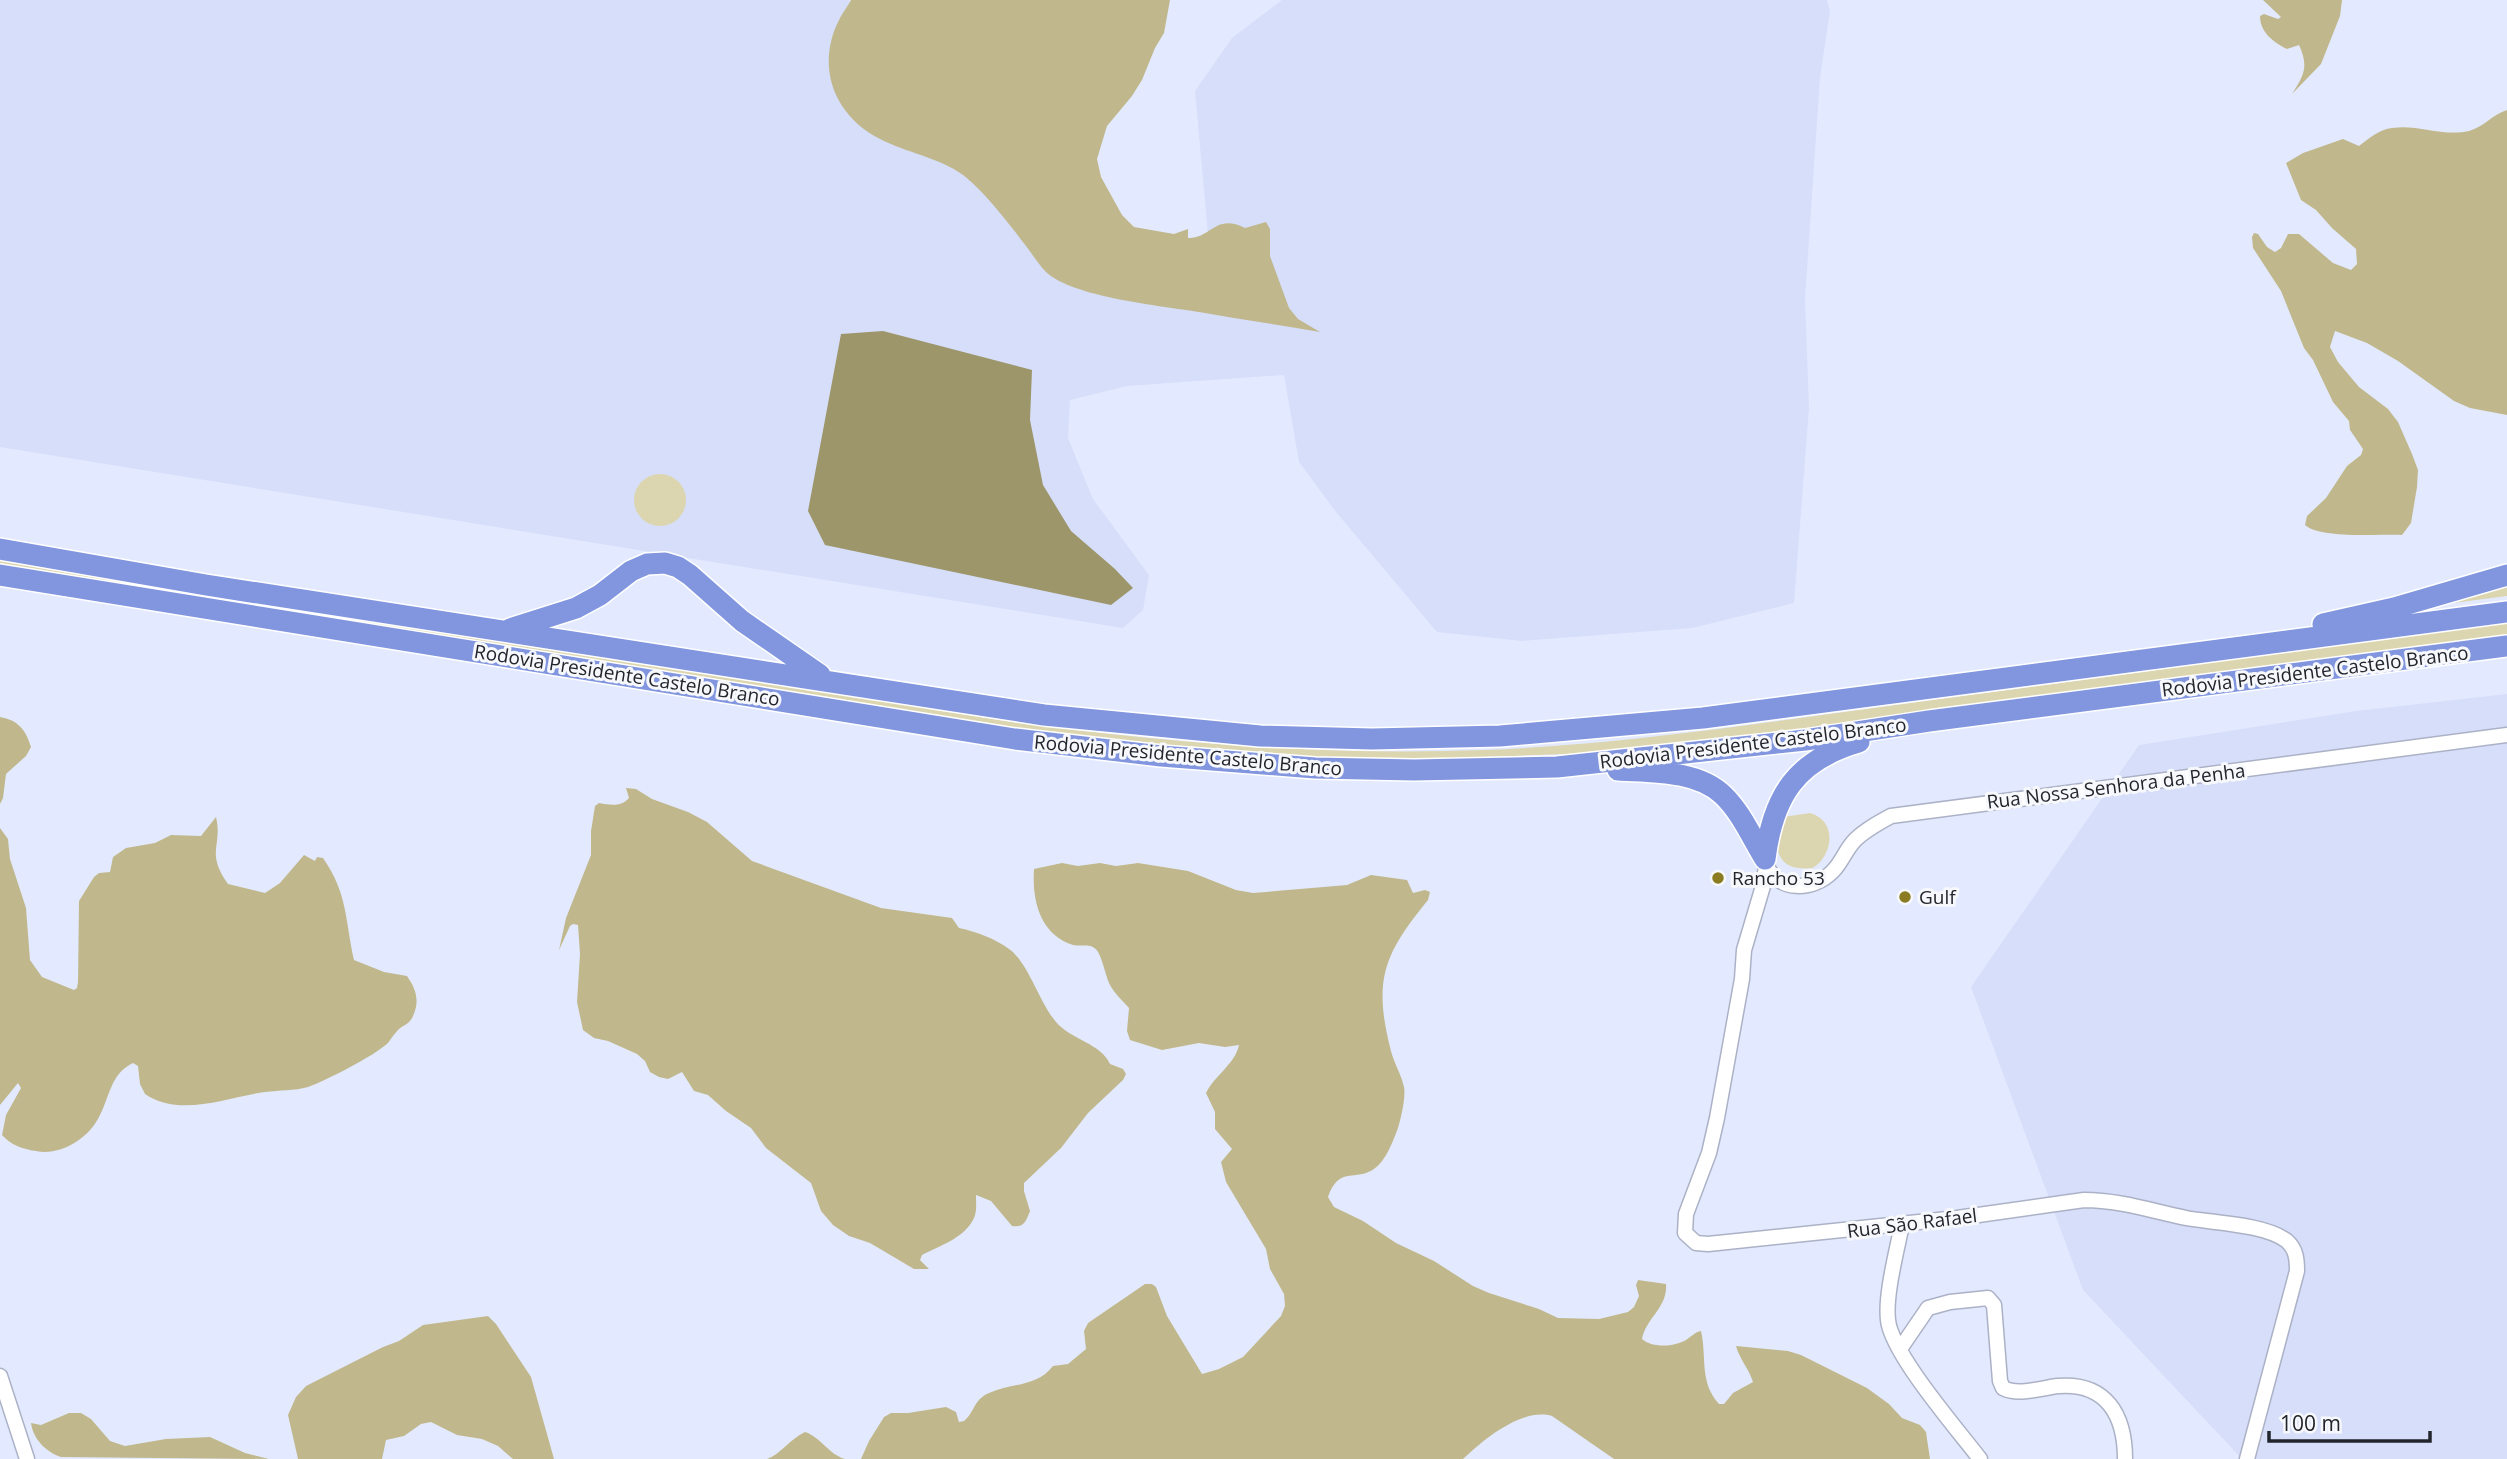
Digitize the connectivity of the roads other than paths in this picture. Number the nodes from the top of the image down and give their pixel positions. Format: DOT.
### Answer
graph roads {
  1 [pos="0,549"];
  2 [pos="0,575"];
  3 [pos="2507,575"];
  4 [pos="2507,612"];
  5 [pos="504,631"];
  6 [pos="2507,646"];
  7 [pos="2203,652"];
  8 [pos="827,680"];
  9 [pos="1929,721"];
  10 [pos="2507,735"];
  11 [pos="1557,767"];
  12 [pos="1765,862"];
  13 [pos="1902,1224"];
  14 [pos="1900,1349"];
  15 [pos="0,1376"];
  16 [pos="27,1459"];
  17 [pos="1980,1459"];
  18 [pos="2125,1459"];
  19 [pos="2247,1459"];
  1 -- 5 [label="highway, Rodovia Presidente Castelo Branco"];
  2 -- 11 [label="highway, Rodovia Presidente Castelo Branco"];
  3 -- 7 [label="highway"];
  4 -- 7 [label="highway, Rodovia Presidente Castelo Branco"];
  5 -- 8 [label="highway, Rodovia Presidente Castelo Branco"];
  5 -- 8 [label="highway"];
  6 -- 9 [label="highway, Rodovia Presidente Castelo Branco"];
  7 -- 8 [label="highway, Rodovia Presidente Castelo Branco"];
  9 -- 11 [label="highway, Rodovia Presidente Castelo Branco"];
  9 -- 12 [label="highway"];
  10 -- 12 [label="street, Rua Nossa Senhora da Penha"];
  11 -- 12 [label="highway"];
  12 -- 13 [label="street, Rua São Rafael"];
  13 -- 14 [label="street"];
  13 -- 19 [label="street, Rua São Rafael"];
  14 -- 17 [label="street"];
  14 -- 18 [label="street"];
  15 -- 16 [label="street"];
}
